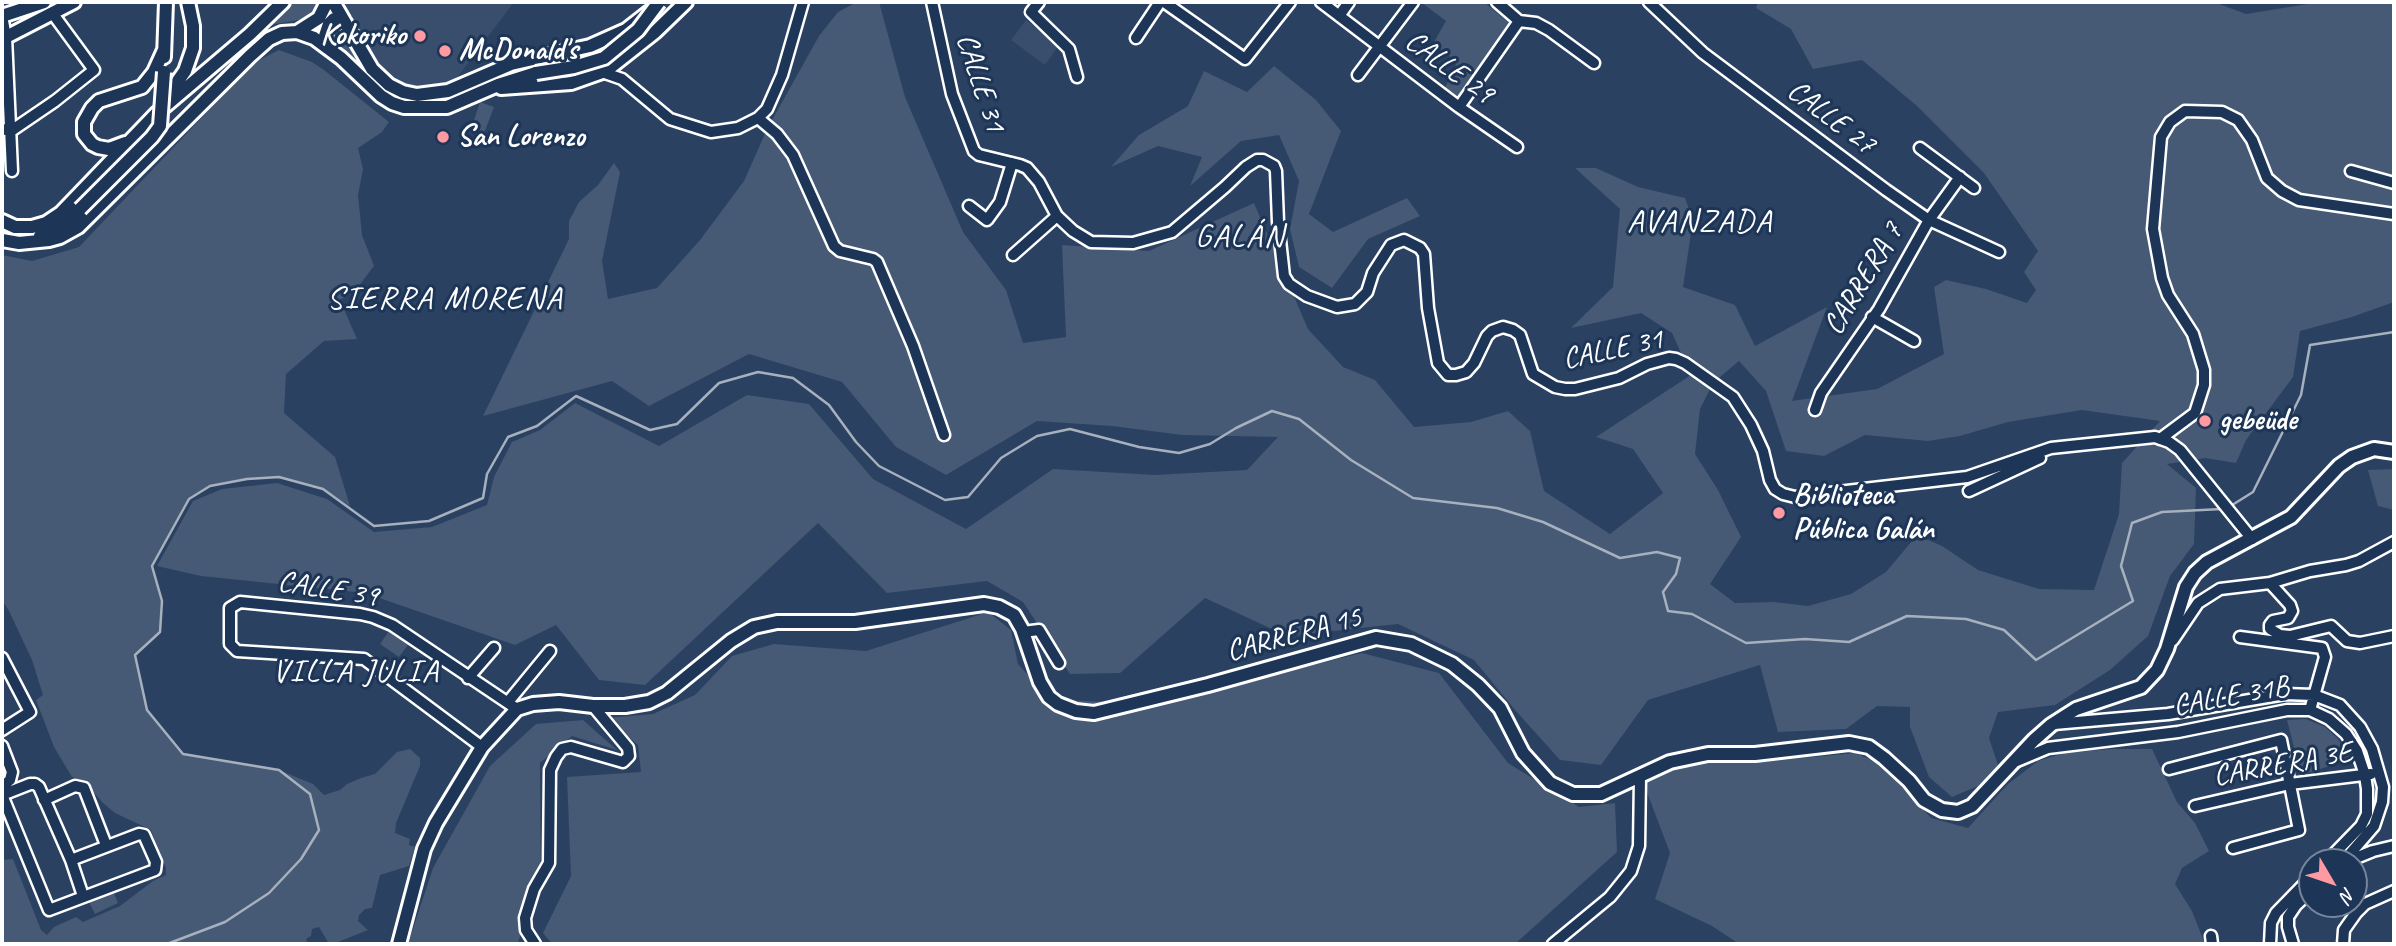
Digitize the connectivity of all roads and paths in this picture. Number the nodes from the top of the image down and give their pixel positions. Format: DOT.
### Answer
graph roads {
  1 [pos="44,2"];
  2 [pos="74,2"];
  3 [pos="166,2"];
  4 [pos="188,2"];
  5 [pos="284,2"];
  6 [pos="327,2"];
  7 [pos="333,2"];
  8 [pos="661,2"];
  9 [pos="686,2"];
  10 [pos="803,2"];
  11 [pos="932,2"];
  12 [pos="1039,2"];
  13 [pos="1162,2"];
  14 [pos="1290,2"];
  15 [pos="1321,2"];
  16 [pos="1349,2"];
  17 [pos="1413,2"];
  18 [pos="1497,2"];
  19 [pos="1649,2"];
  20 [pos="53,14"];
  21 [pos="2,16"];
  22 [pos="1339,16"];
  23 [pos="344,19"];
  24 [pos="1519,21"];
  25 [pos="297,32"];
  26 [pos="4,37"];
  27 [pos="1136,38"];
  28 [pos="326,46"];
  29 [pos="1380,48"];
  30 [pos="164,50"];
  31 [pos="1594,64"];
  32 [pos="602,72"];
  33 [pos="1358,75"];
  34 [pos="1077,77"];
  35 [pos="492,89"];
  36 [pos="1460,107"];
  37 [pos="157,113"];
  38 [pos="758,118"];
  39 [pos="7,130"];
  40 [pos="134,137"];
  41 [pos="1517,147"];
  42 [pos="1920,148"];
  43 [pos="1012,163"];
  44 [pos="12,172"];
  45 [pos="2351,172"];
  46 [pos="1960,177"];
  47 [pos="2394,183"];
  48 [pos="1974,188"];
  49 [pos="969,206"];
  50 [pos="2394,214"];
  51 [pos="1057,216"];
  52 [pos="1928,220"];
  53 [pos="2,221"];
  54 [pos="2,240"];
  55 [pos="23,243"];
  56 [pos="1999,252"];
  57 [pos="1013,256"];
  58 [pos="1872,317"];
  59 [pos="1914,341"];
  60 [pos="1815,410"];
  61 [pos="944,435"];
  62 [pos="2160,439"];
  63 [pos="2051,448"];
  64 [pos="2394,452"];
  65 [pos="1969,491"];
  66 [pos="2250,536"];
  67 [pos="2394,542"];
  68 [pos="2270,583"];
  69 [pos="1023,632"];
  70 [pos="2394,636"];
  71 [pos="2240,637"];
  72 [pos="494,648"];
  73 [pos="2167,649"];
  74 [pos="550,651"];
  75 [pos="2,659"];
  76 [pos="1059,663"];
  77 [pos="468,678"];
  78 [pos="2314,695"];
  79 [pos="513,706"];
  80 [pos="593,706"];
  81 [pos="2310,710"];
  82 [pos="2051,725"];
  83 [pos="2,730"];
  84 [pos="2,746"];
  85 [pos="482,747"];
  86 [pos="2013,762"];
  87 [pos="2169,769"];
  88 [pos="2379,772"];
  89 [pos="2365,775"];
  90 [pos="1640,777"];
  91 [pos="6,783"];
  92 [pos="2290,784"];
  93 [pos="2,795"];
  94 [pos="44,800"];
  95 [pos="2195,806"];
  96 [pos="2365,839"];
  97 [pos="106,845"];
  98 [pos="2394,846"];
  99 [pos="2232,848"];
  100 [pos="2340,848"];
  101 [pos="2357,848"];
  102 [pos="2373,851"];
  103 [pos="2368,853"];
  104 [pos="71,860"];
  105 [pos="2298,890"];
  106 [pos="2394,891"];
  107 [pos="83,896"];
  108 [pos="2298,903"];
  109 [pos="399,944"];
  110 [pos="535,944"];
  111 [pos="1553,944"];
  112 [pos="2270,944"];
  113 [pos="2293,944"];
  114 [pos="2343,944"];
  1 -- 21 [label="main road"];
  2 -- 20 [label="main road"];
  3 -- 30 [label="main road"];
  4 -- 37 [label="main road"];
  5 -- 37 [label="main road"];
  6 -- 25 [label="main road"];
  7 -- 23 [label="main road"];
  8 -- 23 [label="main road"];
  8 -- 35 [label="main road, bridge"];
  9 -- 32 [label="main road"];
  10 -- 38 [label="street"];
  11 -- 43 [label="street, CALLE 31"];
  12 -- 34 [label="street"];
  13 -- 14 [label="street"];
  13 -- 27 [label="street"];
  15 -- 22 [label="street, CALLE 29"];
  16 -- 22 [label="street"];
  17 -- 29 [label="street"];
  18 -- 24 [label="street"];
  19 -- 52 [label="street, CALLE 27"];
  20 -- 26 [label="main road"];
  20 -- 39 [label="street"];
  21 -- 26 [label="street"];
  22 -- 29 [label="street, CALLE 29"];
  23 -- 28 [label="main road"];
  24 -- 31 [label="street"];
  24 -- 36 [label="street"];
  25 -- 28 [label="main road"];
  25 -- 55 [label="main road"];
  26 -- 39 [label="street"];
  28 -- 35 [label="main road"];
  29 -- 33 [label="street"];
  29 -- 36 [label="street, CALLE 29"];
  30 -- 40 [label="main road"];
  30 -- 55 [label="main road, bridge"];
  32 -- 35 [label="main road"];
  32 -- 38 [label="street"];
  36 -- 41 [label="street, CALLE 29"];
  37 -- 40 [label="main road"];
  38 -- 61 [label="street"];
  39 -- 44 [label="street"];
  40 -- 53 [label="main road"];
  42 -- 46 [label="street"];
  43 -- 49 [label="street"];
  43 -- 51 [label="street, CALLE 31"];
  45 -- 47 [label="street"];
  46 -- 48 [label="street"];
  46 -- 52 [label="street, CARRERA 7"];
  50 -- 62 [label="street"];
  51 -- 57 [label="street"];
  51 -- 63 [label="street, CALLE 31"];
  52 -- 56 [label="street, CALLE 27"];
  52 -- 58 [label="street, CARRERA 7"];
  54 -- 55 [label="main road"];
  58 -- 59 [label="street"];
  58 -- 60 [label="street, CARRERA 7"];
  62 -- 63 [label="street, CALLE 31"];
  62 -- 66 [label="street, CALLE 31"];
  63 -- 65 [label="street"];
  64 -- 66 [label="main road, CARRERA 15"];
  66 -- 73 [label="main road, CARRERA 15"];
  67 -- 68 [label="street"];
  68 -- 70 [label="street"];
  68 -- 73 [label="street"];
  69 -- 76 [label="street"];
  69 -- 80 [label="main road, CARRERA 15"];
  69 -- 90 [label="main road, CARRERA 15"];
  71 -- 78 [label="street"];
  72 -- 77 [label="street"];
  73 -- 82 [label="main road, CARRERA 15"];
  74 -- 79 [label="street"];
  75 -- 83 [label="street"];
  77 -- 79 [label="street, CALLE 39"];
  77 -- 85 [label="street, CALLE 39"];
  78 -- 81 [label="street"];
  78 -- 82 [label="street, CALLE 31B"];
  78 -- 88 [label="street, CALLE 31B"];
  79 -- 80 [label="main road, CARRERA 15"];
  79 -- 85 [label="main road"];
  80 -- 110 [label="street"];
  81 -- 86 [label="street, CALLE 31B"];
  81 -- 89 [label="street, CALLE 31B"];
  82 -- 86 [label="main road, CARRERA 15"];
  84 -- 91 [label="street"];
  85 -- 109 [label="main road"];
  86 -- 90 [label="main road, CARRERA 15"];
  87 -- 92 [label="street"];
  88 -- 89 [label="street, CARRERA 3E"];
  88 -- 96 [label="street, CALLE 31B"];
  89 -- 92 [label="street, CARRERA 3E"];
  89 -- 100 [label="street, CALLE 31B"];
  90 -- 111 [label="street"];
  92 -- 95 [label="street, CARRERA 3E"];
  92 -- 99 [label="street"];
  93 -- 94 [label="street"];
  93 -- 107 [label="street"];
  94 -- 97 [label="street"];
  94 -- 104 [label="street"];
  96 -- 101 [label="street, CALLE 31B"];
  96 -- 102 [label="street"];
  97 -- 104 [label="street"];
  97 -- 107 [label="street"];
  98 -- 102 [label="street"];
  102 -- 103 [label="street"];
  104 -- 107 [label="street"];
  105 -- 112 [label="street"];
  106 -- 114 [label="street"];
  108 -- 113 [label="street"];
}
